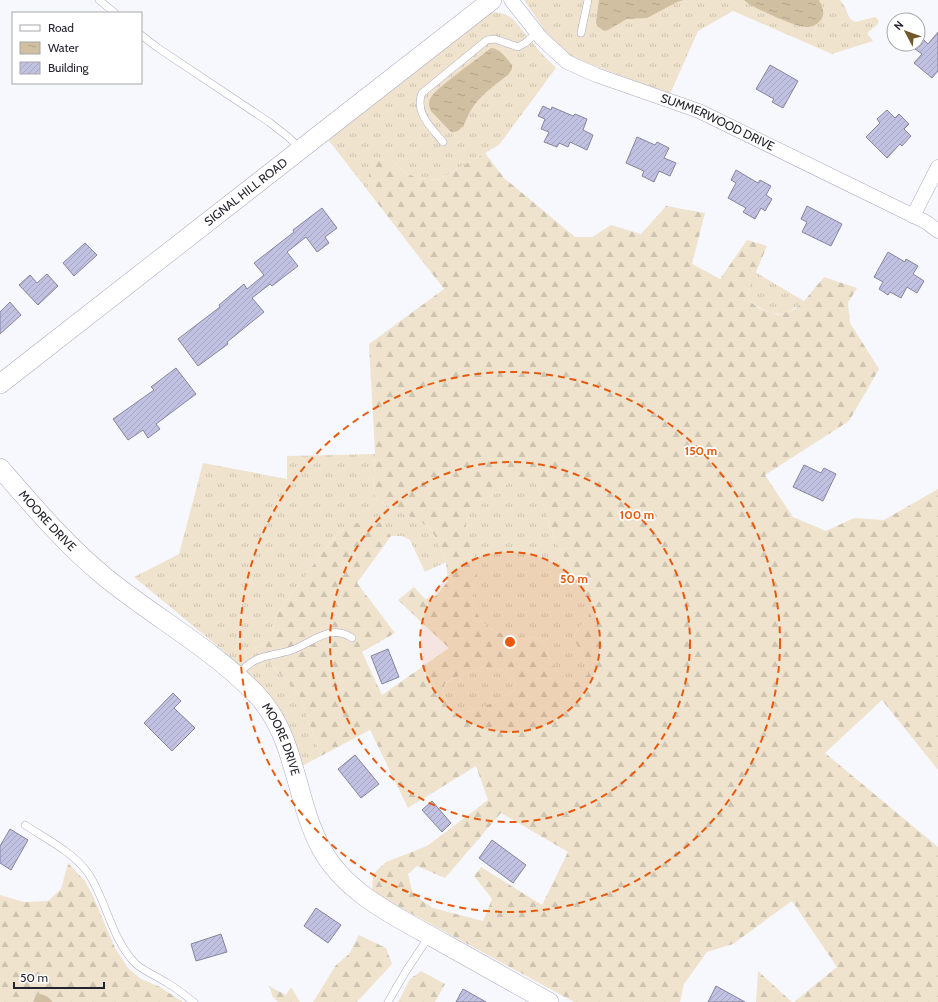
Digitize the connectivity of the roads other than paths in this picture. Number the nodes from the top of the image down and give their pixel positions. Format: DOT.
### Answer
graph roads {
  1 [pos="99,0"];
  2 [pos="492,0"];
  3 [pos="511,0"];
  4 [pos="588,0"];
  5 [pos="114,12"];
  6 [pos="537,33"];
  7 [pos="581,33"];
  8 [pos="142,36"];
  9 [pos="443,142"];
  10 [pos="301,149"];
  11 [pos="938,167"];
  12 [pos="912,216"];
  13 [pos="938,231"];
  14 [pos="0,384"];
  15 [pos="0,468"];
  16 [pos="352,638"];
  17 [pos="237,676"];
  18 [pos="24,826"];
  19 [pos="430,935"];
  20 [pos="194,1002"];
  21 [pos="388,1002"];
  22 [pos="549,1002"];
  1 -- 5 [label="lane"];
  2 -- 10 [label="main road, SIGNAL HILL ROAD"];
  3 -- 6 [label="street, SUMMERWOOD DRIVE"];
  4 -- 7 [label="lane"];
  6 -- 9 [label="lane"];
  6 -- 12 [label="street, SUMMERWOOD DRIVE"];
  8 -- 10 [label="lane"];
  10 -- 14 [label="main road, SIGNAL HILL ROAD"];
  11 -- 12 [label="street"];
  12 -- 13 [label="street, SUMMERWOOD DRIVE"];
  15 -- 17 [label="main road, MOORE DRIVE"];
  16 -- 17 [label="lane"];
  17 -- 19 [label="main road, MOORE DRIVE"];
  18 -- 20 [label="lane"];
  19 -- 21 [label="lane"];
  19 -- 22 [label="main road, MOORE DRIVE"];
}
